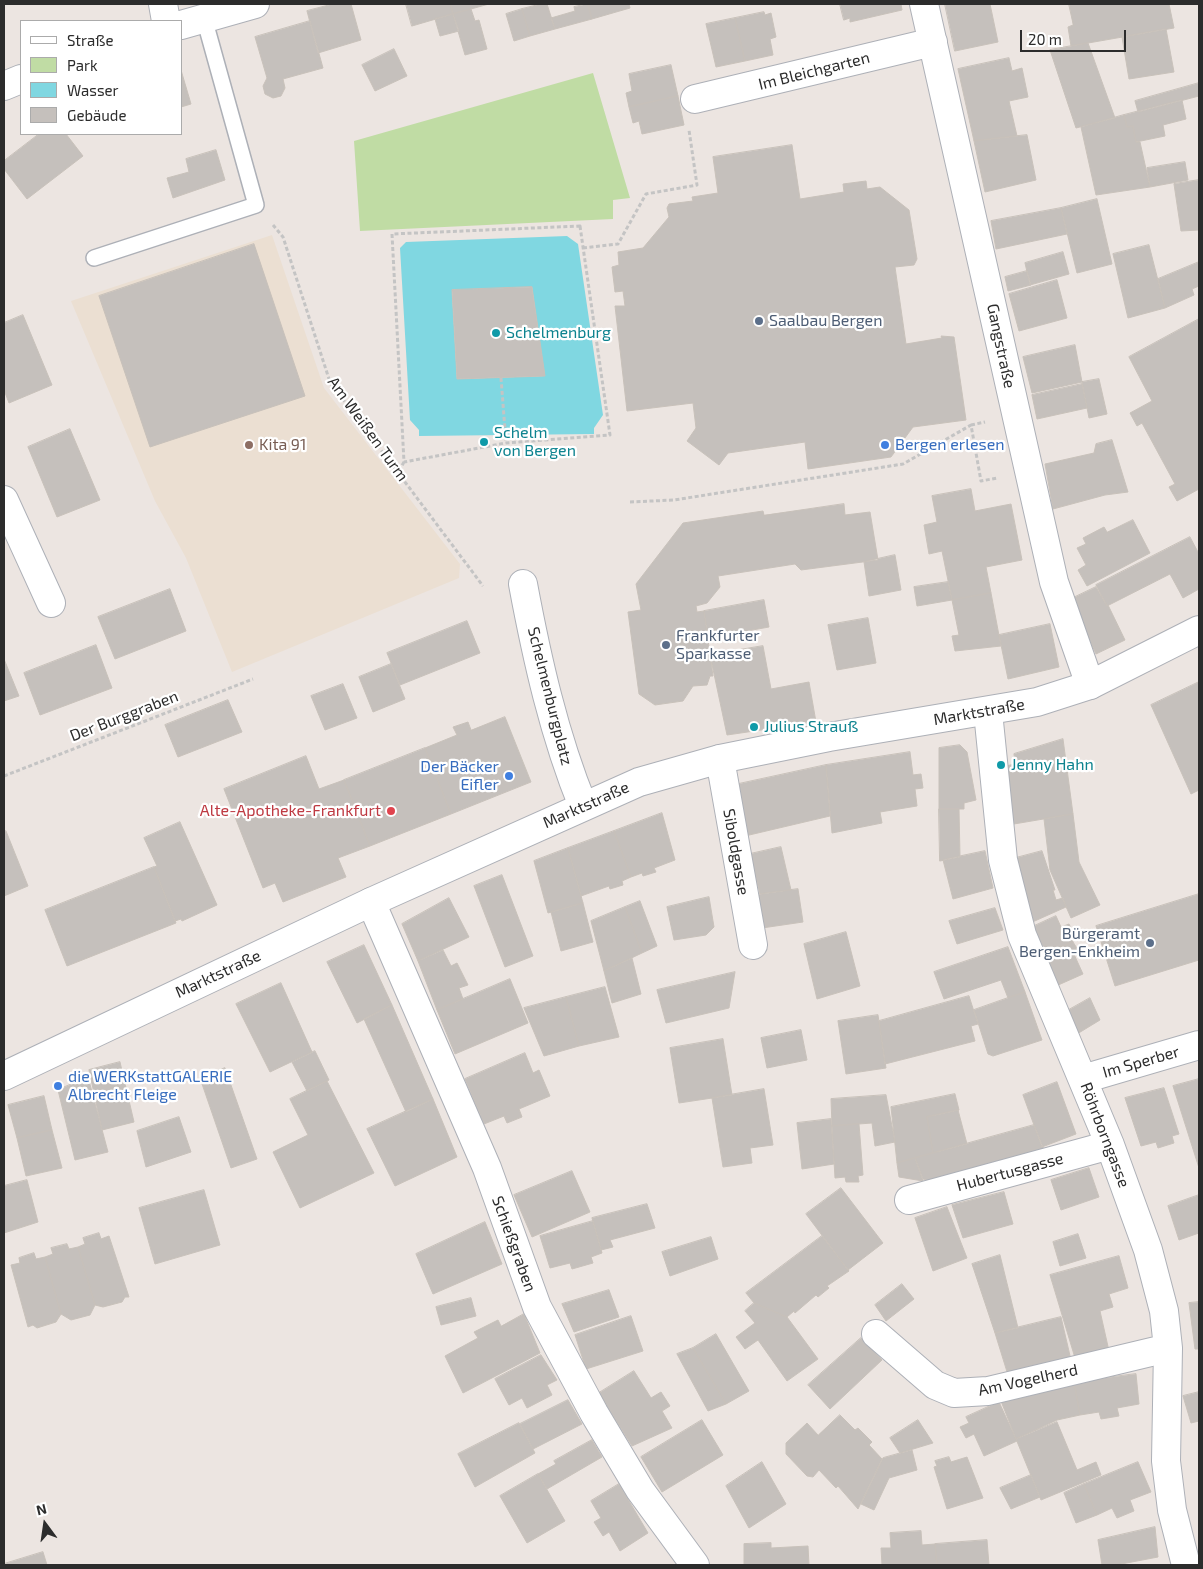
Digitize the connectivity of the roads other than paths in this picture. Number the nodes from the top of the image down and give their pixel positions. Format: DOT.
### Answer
graph roads {
  1 [pos="163,4"];
  2 [pos="255,4"];
  3 [pos="924,4"];
  4 [pos="166,20"];
  5 [pos="193,22"];
  6 [pos="933,42"];
  7 [pos="695,99"];
  8 [pos="94,258"];
  9 [pos="4,500"];
  10 [pos="523,584"];
  11 [pos="50,603"];
  12 [pos="1199,630"];
  13 [pos="1090,685"];
  14 [pos="988,712"];
  15 [pos="720,758"];
  16 [pos="583,806"];
  17 [pos="371,902"];
  18 [pos="753,944"];
  19 [pos="1199,1045"];
  20 [pos="4,1076"];
  21 [pos="1083,1079"];
  22 [pos="1110,1145"];
  23 [pos="909,1200"];
  24 [pos="876,1334"];
  25 [pos="1168,1348"];
  26 [pos="695,1565"];
  27 [pos="1186,1565"];
  1 -- 4 [label="street"];
  2 -- 5 [label="street"];
  3 -- 6 [label="street, Gangstraße"];
  5 -- 8 [label="lane"];
  6 -- 7 [label="street, Im Bleichgarten"];
  6 -- 13 [label="street, Gangstraße"];
  9 -- 11 [label="street"];
  10 -- 16 [label="street, Schelmenburgplatz"];
  12 -- 13 [label="street, Marktstraße"];
  13 -- 14 [label="street, Marktstraße"];
  14 -- 15 [label="street, Marktstraße"];
  14 -- 21 [label="street, Röhrborngasse"];
  15 -- 16 [label="street, Marktstraße"];
  15 -- 18 [label="street, Siboldgasse"];
  16 -- 17 [label="street, Marktstraße"];
  17 -- 20 [label="street, Marktstraße"];
  17 -- 26 [label="street, Schießgraben"];
  19 -- 21 [label="street, Im Sperber"];
  21 -- 22 [label="street, Röhrborngasse"];
  22 -- 23 [label="street, Hubertusgasse"];
  22 -- 25 [label="street, Röhrborngasse"];
  24 -- 25 [label="street, Am Vogelherd"];
  25 -- 27 [label="street, Röhrborngasse"];
}
